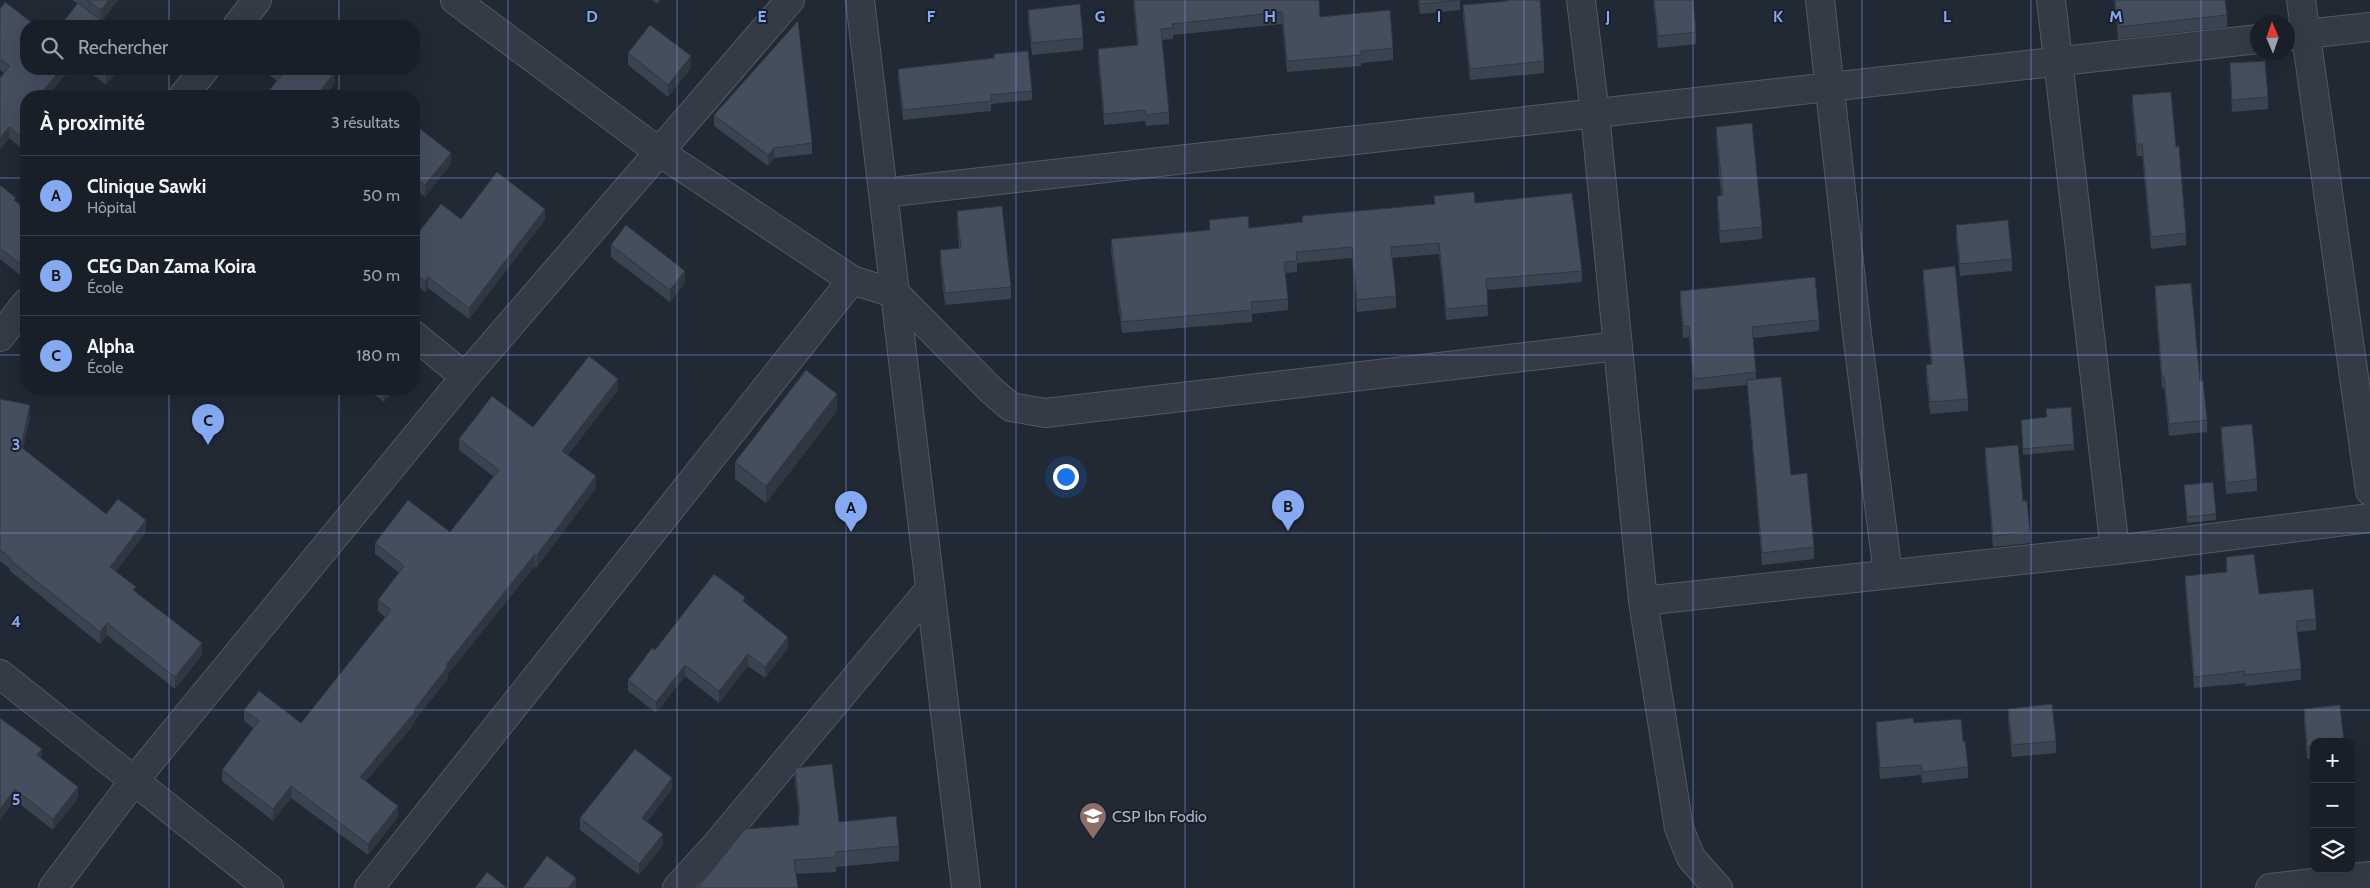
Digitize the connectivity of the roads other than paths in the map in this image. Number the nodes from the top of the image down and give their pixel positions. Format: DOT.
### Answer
graph roads {
  1 [pos="257,0"];
  2 [pos="454,0"];
  3 [pos="790,0"];
  4 [pos="860,0"];
  5 [pos="1581,0"];
  6 [pos="1820,0"];
  7 [pos="2051,0"];
  8 [pos="2301,0"];
  9 [pos="242,20"];
  10 [pos="2370,27"];
  11 [pos="2296,35"];
  12 [pos="2250,40"];
  13 [pos="2057,62"];
  14 [pos="200,75"];
  15 [pos="1830,87"];
  16 [pos="188,90"];
  17 [pos="1595,114"];
  18 [pos="658,151"];
  19 [pos="883,193"];
  20 [pos="852,280"];
  21 [pos="896,294"];
  22 [pos="20,310"];
  23 [pos="1,334"];
  24 [pos="420,340"];
  25 [pos="1618,346"];
  26 [pos="465,377"];
  27 [pos="2363,396"];
  28 [pos="2370,491"];
  29 [pos="2370,518"];
  30 [pos="2115,550"];
  31 [pos="1888,574"];
  32 [pos="930,589"];
  33 [pos="1643,601"];
  34 [pos="0,674"];
  35 [pos="133,782"];
  36 [pos="2370,876"];
  37 [pos="53,888"];
  38 [pos="269,888"];
  39 [pos="369,888"];
  40 [pos="677,888"];
  41 [pos="966,888"];
  42 [pos="1718,888"];
  43 [pos="2270,888"];
  1 -- 9 [label="street"];
  2 -- 18 [label="street"];
  3 -- 18 [label="street"];
  4 -- 19 [label="street"];
  5 -- 17 [label="street"];
  6 -- 15 [label="street"];
  7 -- 13 [label="street"];
  8 -- 11 [label="street"];
  10 -- 11 [label="street"];
  11 -- 27 [label="street"];
  12 -- 13 [label="street"];
  13 -- 15 [label="street"];
  13 -- 30 [label="street"];
  14 -- 16 [label="street"];
  15 -- 17 [label="street"];
  15 -- 31 [label="street"];
  17 -- 19 [label="street"];
  17 -- 25 [label="street"];
  18 -- 20 [label="street"];
  18 -- 26 [label="street"];
  19 -- 21 [label="street"];
  20 -- 21 [label="street"];
  20 -- 39 [label="street"];
  21 -- 25 [label="street"];
  21 -- 32 [label="street"];
  22 -- 23 [label="street"];
  24 -- 26 [label="street"];
  25 -- 33 [label="street"];
  26 -- 35 [label="street"];
  27 -- 28 [label="street"];
  29 -- 30 [label="street"];
  30 -- 31 [label="street"];
  31 -- 33 [label="street"];
  32 -- 40 [label="street"];
  32 -- 41 [label="street"];
  33 -- 42 [label="street"];
  34 -- 35 [label="street"];
  35 -- 37 [label="street"];
  35 -- 38 [label="street"];
  36 -- 43 [label="street"];
}
